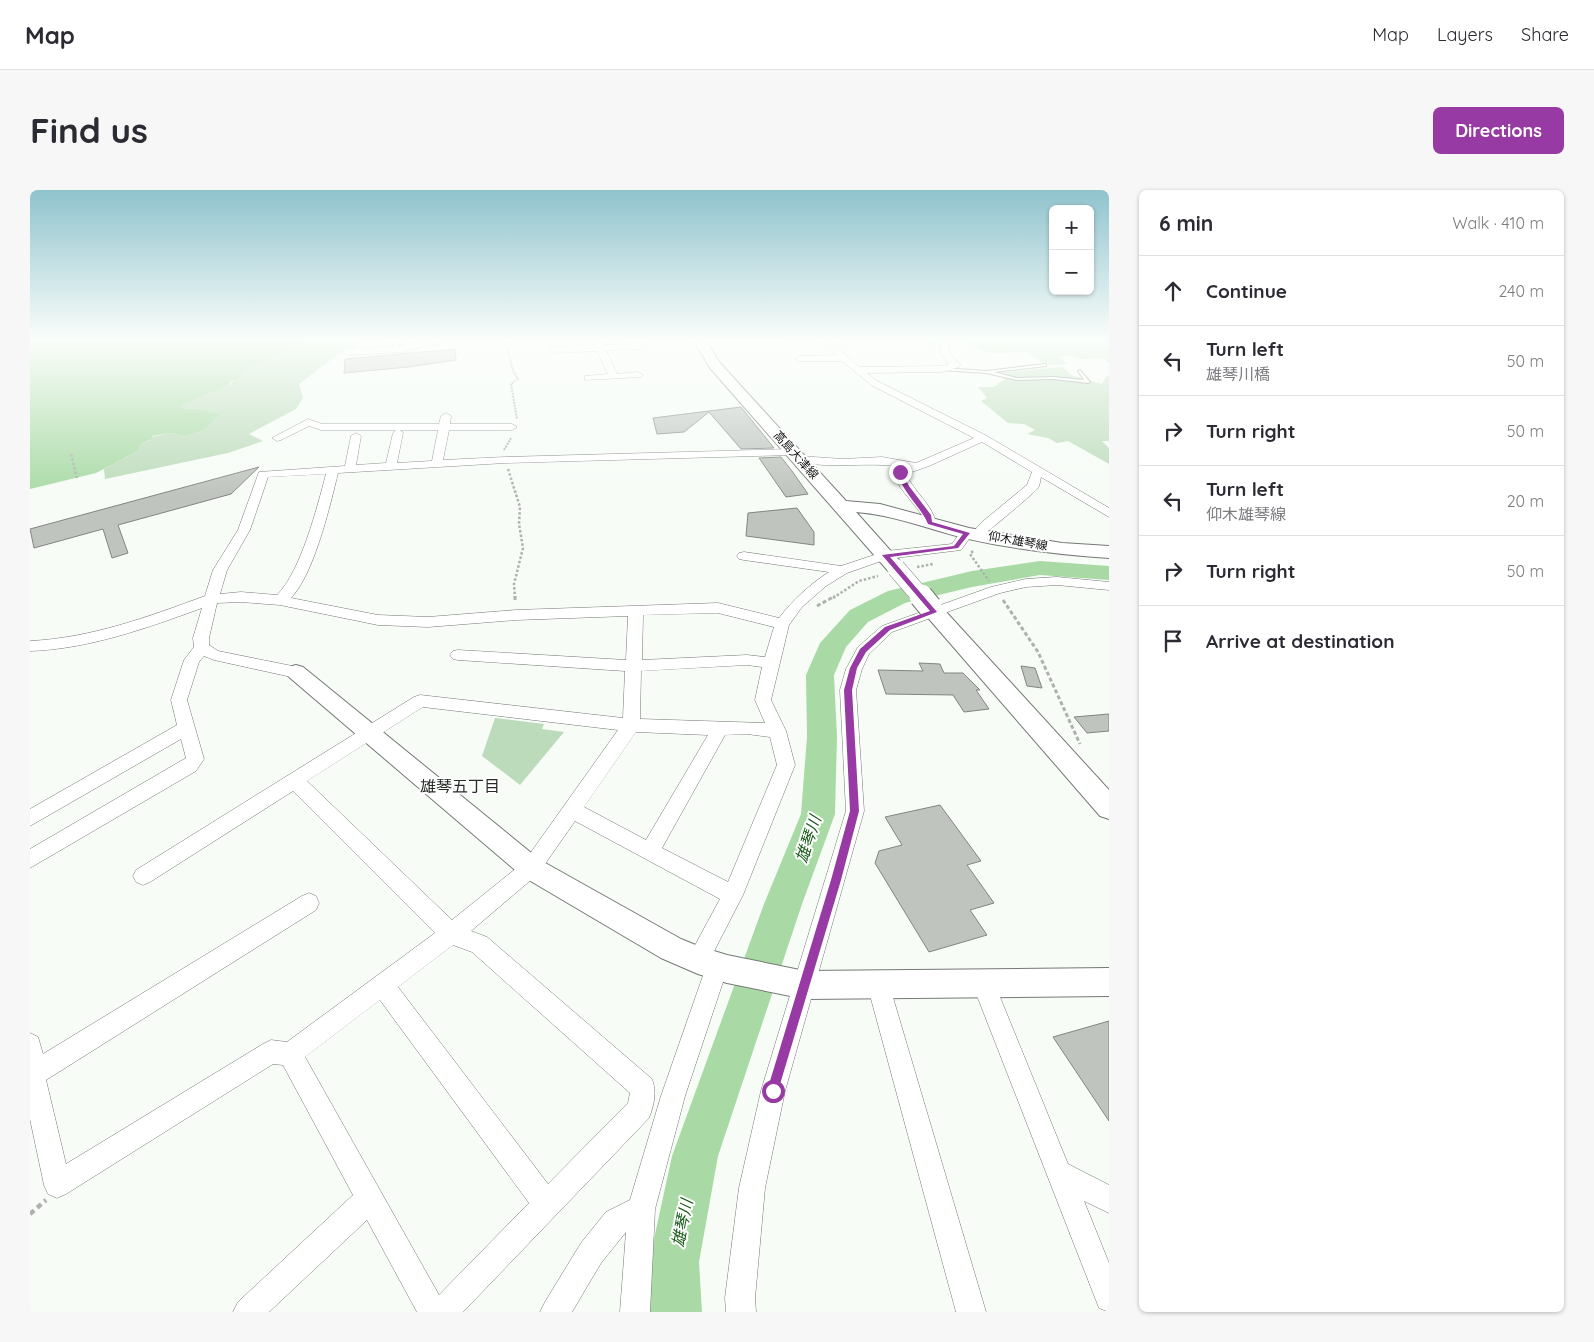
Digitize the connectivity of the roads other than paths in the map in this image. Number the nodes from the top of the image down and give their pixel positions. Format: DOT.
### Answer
graph roads {
  1 [pos="739,391"];
  2 [pos="891,391"];
  3 [pos="320,415"];
  4 [pos="446,416"];
  5 [pos="308,422"];
  6 [pos="515,427"];
  7 [pos="444,428"];
  8 [pos="398,433"];
  9 [pos="356,436"];
  10 [pos="277,438"];
  11 [pos="983,438"];
  12 [pos="796,455"];
  13 [pos="437,464"];
  14 [pos="391,466"];
  15 [pos="914,466"];
  16 [pos="350,469"];
  17 [pos="333,470"];
  18 [pos="1038,472"];
  19 [pos="841,506"];
  20 [pos="1109,513"];
  21 [pos="930,523"];
  22 [pos="973,539"];
  23 [pos="1109,552"];
  24 [pos="744,556"];
  25 [pos="891,562"];
  26 [pos="842,570"];
  27 [pos="1109,586"];
  28 [pos="210,599"];
  29 [pos="280,600"];
  30 [pos="932,609"];
  31 [pos="636,611"];
  32 [pos="782,624"];
  33 [pos="30,646"];
  34 [pos="202,648"];
  35 [pos="458,655"];
  36 [pos="771,663"];
  37 [pos="634,666"];
  38 [pos="296,672"];
  39 [pos="631,725"];
  40 [pos="186,728"];
  41 [pos="720,729"];
  42 [pos="777,730"];
  43 [pos="369,733"];
  44 [pos="295,781"];
  45 [pos="1109,808"];
  46 [pos="572,810"];
  47 [pos="30,818"];
  48 [pos="650,850"];
  49 [pos="30,859"];
  50 [pos="531,868"];
  51 [pos="143,876"];
  52 [pos="733,895"];
  53 [pos="309,903"];
  54 [pos="452,934"];
  55 [pos="714,965"];
  56 [pos="1109,982"];
  57 [pos="984,983"];
  58 [pos="805,984"];
  59 [pos="878,984"];
  60 [pos="383,985"];
  61 [pos="30,1046"];
  62 [pos="290,1054"];
  63 [pos="31,1075"];
  64 [pos="1059,1173"];
  65 [pos="370,1198"];
  66 [pos="1109,1200"];
  67 [pos="547,1204"];
  68 [pos="641,1209"];
  69 [pos="1109,1298"];
  70 [pos="248,1312"];
  71 [pos="433,1312"];
  72 [pos="443,1312"];
  73 [pos="555,1312"];
  74 [pos="635,1312"];
  75 [pos="741,1312"];
  76 [pos="971,1312"];
  1 -- 12 [label="main road, 高島大津線"];
  2 -- 11 [label="street"];
  3 -- 5 [label="street"];
  4 -- 7 [label="street"];
  5 -- 7 [label="street"];
  5 -- 10 [label="street"];
  6 -- 7 [label="street"];
  7 -- 13 [label="street"];
  8 -- 14 [label="street"];
  9 -- 16 [label="street"];
  11 -- 15 [label="street"];
  11 -- 18 [label="street"];
  12 -- 13 [label="street"];
  12 -- 15 [label="street"];
  12 -- 19 [label="main road, 高島大津線"];
  13 -- 14 [label="street"];
  14 -- 16 [label="street"];
  15 -- 21 [label="street"];
  16 -- 17 [label="street"];
  17 -- 28 [label="street"];
  17 -- 29 [label="street"];
  18 -- 20 [label="street"];
  18 -- 22 [label="street"];
  19 -- 21 [label="main road, 仰木雄琴線"];
  19 -- 25 [label="main road, 高島大津線"];
  21 -- 22 [label="main road, 仰木雄琴線"];
  22 -- 23 [label="main road, 仰木雄琴線"];
  22 -- 25 [label="street"];
  24 -- 26 [label="street"];
  25 -- 26 [label="street"];
  25 -- 30 [label="main road, 高島大津線, bridge"];
  26 -- 32 [label="street"];
  27 -- 30 [label="street"];
  28 -- 29 [label="street"];
  28 -- 33 [label="street"];
  28 -- 34 [label="street"];
  29 -- 31 [label="street"];
  30 -- 45 [label="main road"];
  30 -- 58 [label="street"];
  31 -- 32 [label="street"];
  31 -- 37 [label="street"];
  32 -- 36 [label="street"];
  34 -- 38 [label="street"];
  34 -- 40 [label="street"];
  35 -- 37 [label="street"];
  36 -- 37 [label="street"];
  36 -- 42 [label="street"];
  37 -- 39 [label="street"];
  38 -- 43 [label="street"];
  39 -- 41 [label="street"];
  39 -- 43 [label="street"];
  39 -- 46 [label="street"];
  40 -- 47 [label="street"];
  40 -- 49 [label="street"];
  41 -- 42 [label="street"];
  41 -- 48 [label="street"];
  42 -- 52 [label="street"];
  43 -- 44 [label="street"];
  43 -- 50 [label="street"];
  44 -- 51 [label="street"];
  44 -- 54 [label="street"];
  46 -- 48 [label="street"];
  46 -- 50 [label="street"];
  48 -- 52 [label="street"];
  50 -- 54 [label="street"];
  50 -- 55 [label="street"];
  52 -- 55 [label="street"];
  53 -- 63 [label="street"];
  54 -- 60 [label="street"];
  54 -- 67 [label="street"];
  55 -- 58 [label="street"];
  55 -- 68 [label="street"];
  56 -- 57 [label="street"];
  57 -- 59 [label="street"];
  57 -- 64 [label="street"];
  58 -- 59 [label="street"];
  58 -- 75 [label="street"];
  59 -- 76 [label="street"];
  60 -- 62 [label="street"];
  60 -- 67 [label="street"];
  61 -- 63 [label="street"];
  62 -- 63 [label="street"];
  62 -- 65 [label="street"];
  64 -- 66 [label="street"];
  64 -- 69 [label="street"];
  65 -- 70 [label="street"];
  65 -- 71 [label="street"];
  67 -- 72 [label="street"];
  68 -- 73 [label="street"];
  68 -- 74 [label="street"];
}
